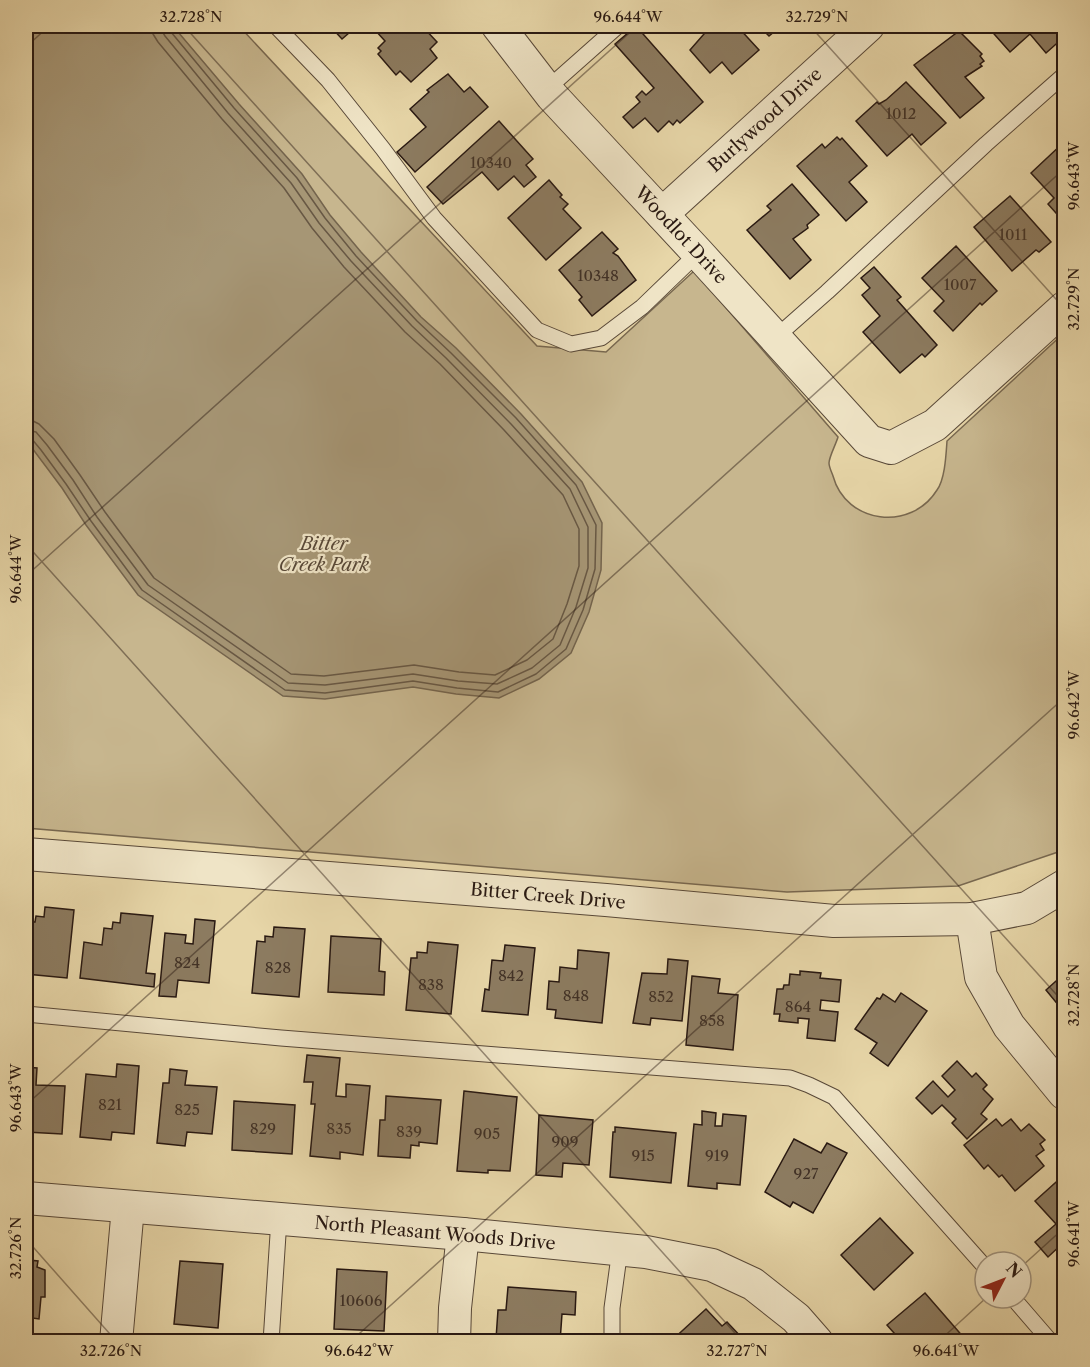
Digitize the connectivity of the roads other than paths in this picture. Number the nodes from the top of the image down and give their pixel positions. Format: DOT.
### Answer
graph roads {
  1 [pos="276,26"];
  2 [pos="498,26"];
  3 [pos="618,26"];
  4 [pos="868,26"];
  5 [pos="1065,75"];
  6 [pos="546,89"];
  7 [pos="662,214"];
  8 [pos="698,253"];
  9 [pos="1065,308"];
  10 [pos="775,338"];
  11 [pos="26,854"];
  12 [pos="1065,886"];
  13 [pos="972,919"];
  14 [pos="26,1014"];
  15 [pos="1065,1093"];
  16 [pos="26,1198"];
  17 [pos="128,1207"];
  18 [pos="279,1219"];
  19 [pos="463,1234"];
  20 [pos="620,1249"];
  21 [pos="973,1253"];
  22 [pos="1023,1310"];
  23 [pos="116,1341"];
  24 [pos="271,1341"];
  25 [pos="454,1341"];
  26 [pos="612,1341"];
  27 [pos="817,1341"];
  28 [pos="1051,1341"];
  1 -- 8 [label="lane"];
  2 -- 6 [label="street, Woodlot Drive"];
  3 -- 6 [label="lane"];
  4 -- 7 [label="street, Burlywood Drive"];
  5 -- 10 [label="lane"];
  6 -- 7 [label="street, Woodlot Drive"];
  7 -- 8 [label="street, Woodlot Drive"];
  8 -- 10 [label="street, Woodlot Drive"];
  9 -- 10 [label="street, Woodlot Drive"];
  11 -- 13 [label="street, Bitter Creek Drive"];
  12 -- 13 [label="street, Bitter Creek Drive"];
  13 -- 15 [label="street"];
  14 -- 21 [label="lane"];
  16 -- 17 [label="street, North Pleasant Woods Drive"];
  17 -- 18 [label="street, North Pleasant Woods Drive"];
  17 -- 23 [label="street"];
  18 -- 19 [label="street, North Pleasant Woods Drive"];
  18 -- 24 [label="lane"];
  19 -- 20 [label="street, North Pleasant Woods Drive"];
  19 -- 25 [label="street"];
  20 -- 26 [label="lane"];
  20 -- 27 [label="street, North Pleasant Woods Drive"];
  22 -- 28 [label="lane"];
}
